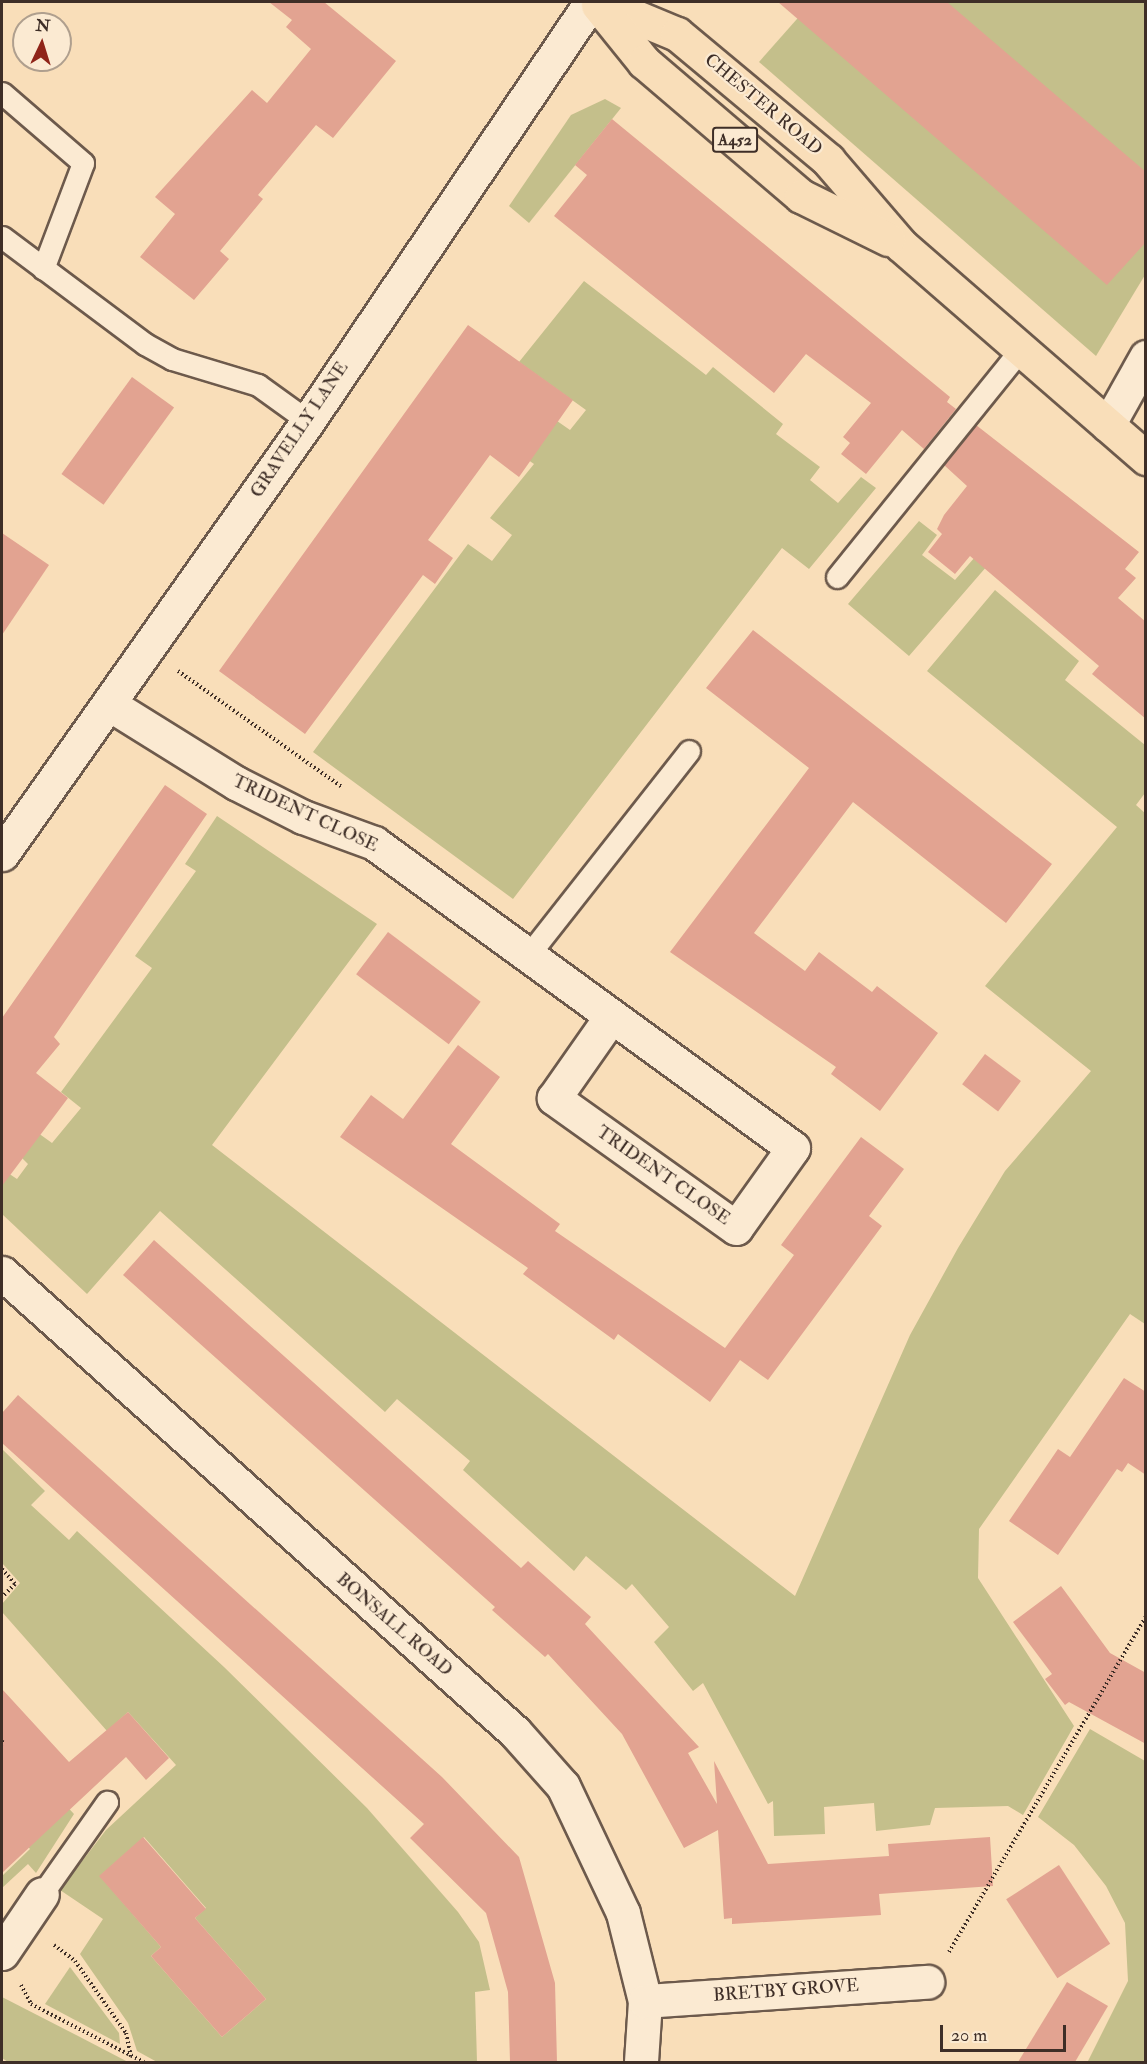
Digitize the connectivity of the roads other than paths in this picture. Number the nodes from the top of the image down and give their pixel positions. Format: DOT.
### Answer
graph roads {
  1 [pos="591,2"];
  2 [pos="598,2"];
  3 [pos="2,93"];
  4 [pos="2,237"];
  5 [pos="901,245"];
  6 [pos="43,269"];
  7 [pos="1021,349"];
  8 [pos="1146,357"];
  9 [pos="308,421"];
  10 [pos="1108,425"];
  11 [pos="1146,458"];
  12 [pos="837,577"];
  13 [pos="109,704"];
  14 [pos="689,750"];
  15 [pos="2,854"];
  16 [pos="530,953"];
  17 [pos="610,1018"];
  18 [pos="2,1273"];
  19 [pos="107,1802"];
  20 [pos="42,1894"];
  21 [pos="2,1954"];
  22 [pos="927,1982"];
  23 [pos="645,2001"];
  24 [pos="641,2062"];
  1 -- 9 [label="street, GRAVELLY LANE"];
  2 -- 5 [label="highway, CHESTER ROAD / A452"];
  2 -- 5 [label="highway, CHESTER ROAD / A452"];
  3 -- 6 [label="lane"];
  4 -- 6 [label="lane"];
  5 -- 7 [label="highway, CHESTER ROAD / A452"];
  6 -- 9 [label="lane"];
  7 -- 10 [label="highway, CHESTER ROAD / A452"];
  7 -- 12 [label="lane"];
  8 -- 10 [label="street"];
  9 -- 13 [label="street, GRAVELLY LANE"];
  10 -- 11 [label="highway, CHESTER ROAD / A452"];
  13 -- 15 [label="street, GRAVELLY LANE"];
  13 -- 16 [label="street, TRIDENT CLOSE"];
  14 -- 16 [label="lane"];
  16 -- 17 [label="street, TRIDENT CLOSE"];
  17 -- 17 [label="street, TRIDENT CLOSE"];
  18 -- 23 [label="street, BONSALL ROAD"];
  19 -- 20 [label="lane"];
  20 -- 21 [label="street"];
  22 -- 23 [label="street, BRETBY GROVE"];
  23 -- 24 [label="street, BONSALL ROAD"];
}
